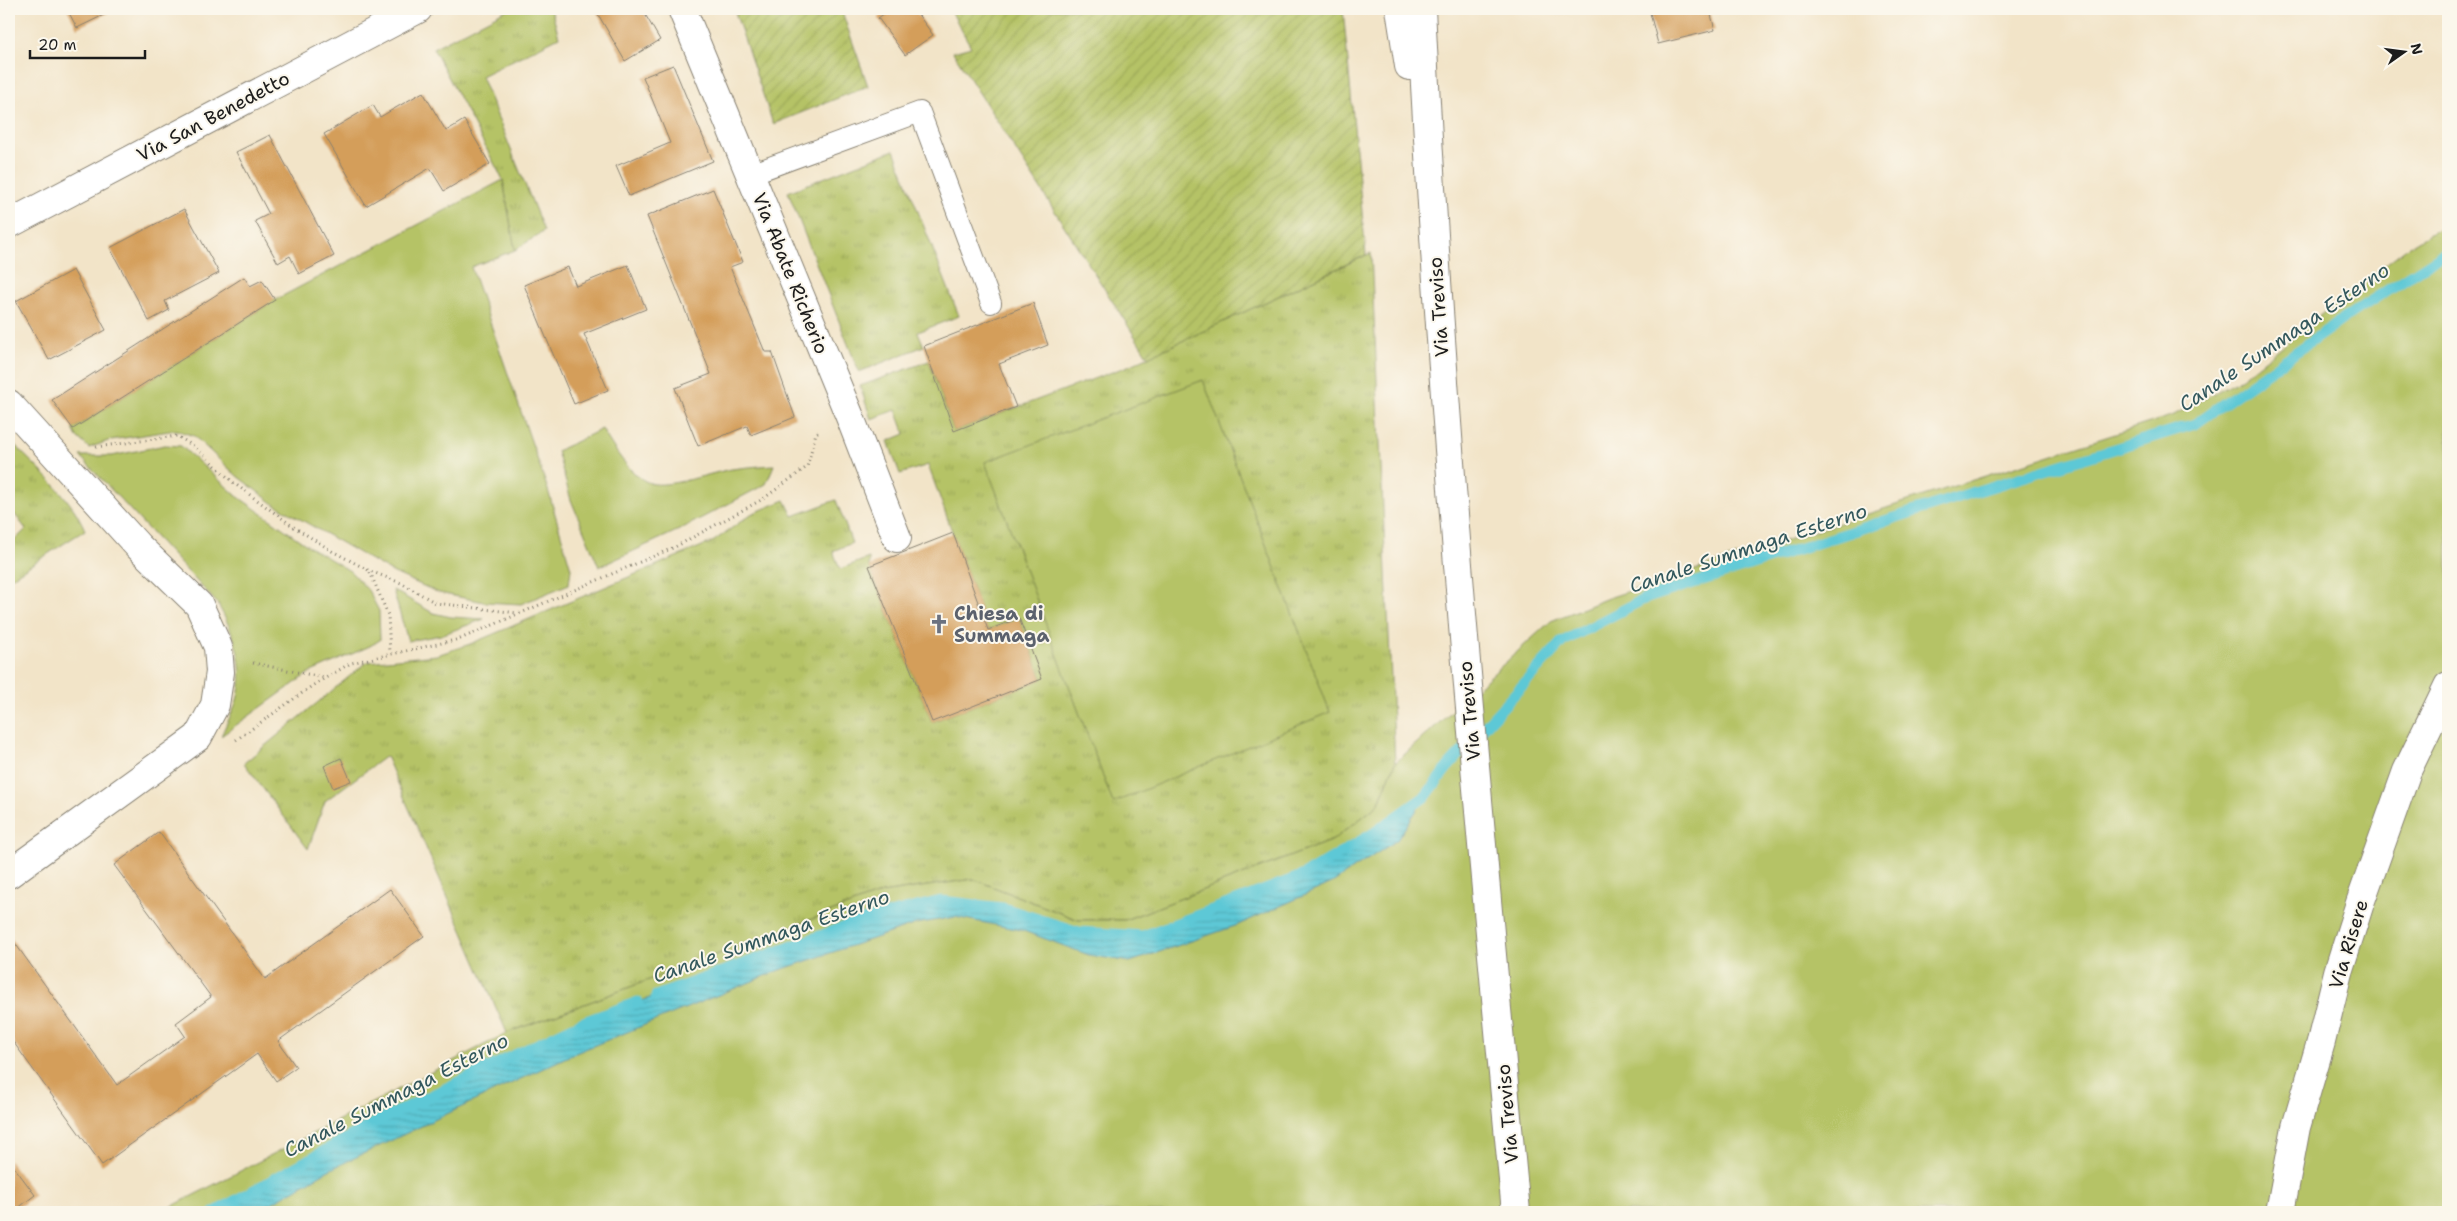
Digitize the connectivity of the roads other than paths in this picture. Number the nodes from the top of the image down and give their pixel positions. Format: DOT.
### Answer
graph roads {
  1 [pos="418,9"];
  2 [pos="682,9"];
  3 [pos="1400,9"];
  4 [pos="1421,9"];
  5 [pos="751,174"];
  6 [pos="1431,208"];
  7 [pos="9,224"];
  8 [pos="991,303"];
  9 [pos="9,404"];
  10 [pos="897,538"];
  11 [pos="2448,686"];
  12 [pos="9,874"];
  13 [pos="1516,1212"];
  14 [pos="2280,1212"];
  1 -- 7 [label="street, Via San Benedetto"];
  2 -- 5 [label="street, Via Abate Richerio"];
  3 -- 6 [label="street, Via Treviso"];
  4 -- 6 [label="street, Via Treviso"];
  5 -- 8 [label="lane"];
  5 -- 10 [label="street, Via Abate Richerio"];
  6 -- 13 [label="street, Via Treviso"];
  9 -- 12 [label="street"];
  11 -- 14 [label="street, Via Risere"];
}
